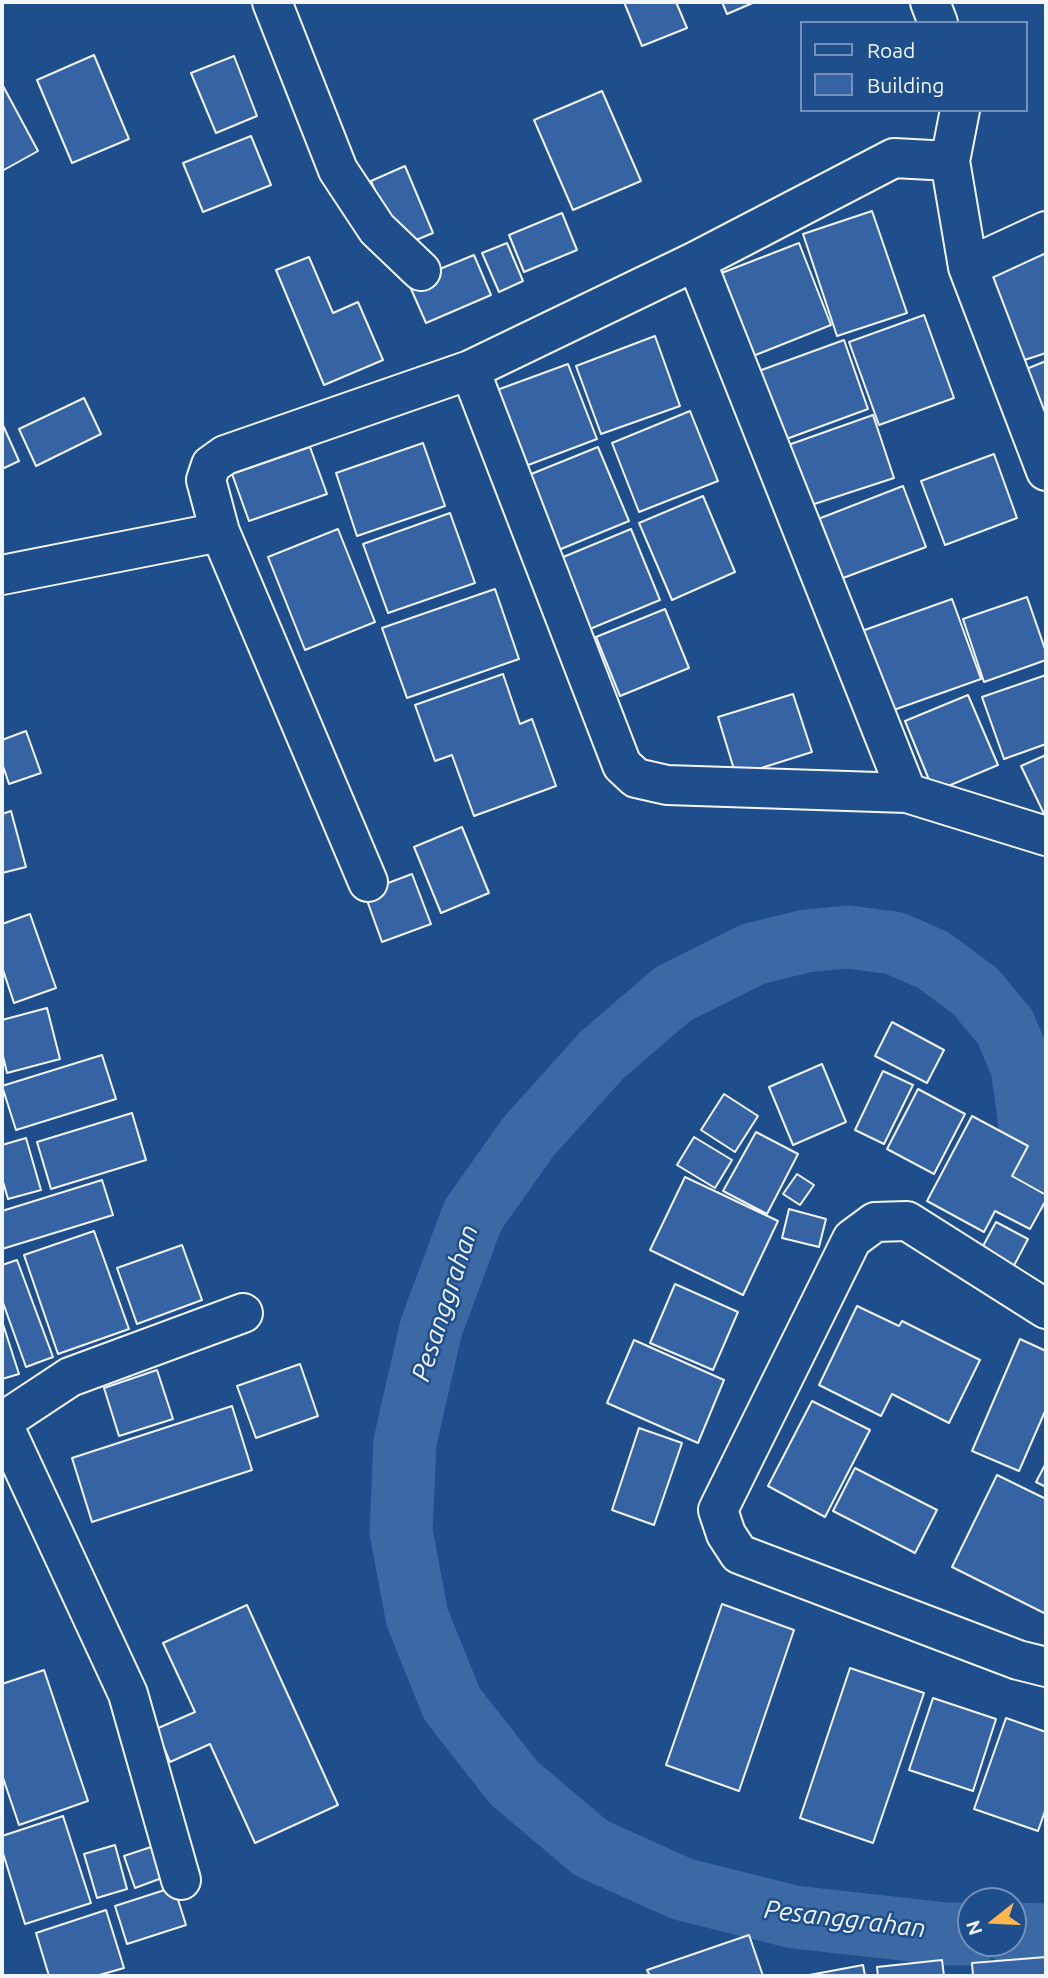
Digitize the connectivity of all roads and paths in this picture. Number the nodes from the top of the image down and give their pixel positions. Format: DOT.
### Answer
graph roads {
  1 [pos="272,2"];
  2 [pos="930,2"];
  3 [pos="937,21"];
  4 [pos="960,112"];
  5 [pos="950,161"];
  6 [pos="1046,231"];
  7 [pos="696,261"];
  8 [pos="968,267"];
  9 [pos="421,271"];
  10 [pos="470,370"];
  11 [pos="1046,471"];
  12 [pos="220,532"];
  13 [pos="2,575"];
  14 [pos="907,793"];
  15 [pos="1046,836"];
  16 [pos="368,882"];
  17 [pos="1046,1309"];
  18 [pos="243,1313"];
  19 [pos="2,1422"];
  20 [pos="1046,1667"];
  21 [pos="181,1880"];
  1 -- 9 [label="street"];
  2 -- 3 [label="street"];
  4 -- 5 [label="street"];
  5 -- 7 [label="street"];
  5 -- 8 [label="street"];
  6 -- 8 [label="street"];
  7 -- 10 [label="street"];
  7 -- 14 [label="street"];
  8 -- 11 [label="street"];
  10 -- 12 [label="street"];
  10 -- 14 [label="street"];
  12 -- 13 [label="street"];
  12 -- 16 [label="street"];
  14 -- 15 [label="street"];
  17 -- 20 [label="street"];
  18 -- 19 [label="street"];
  19 -- 21 [label="street"];
}
